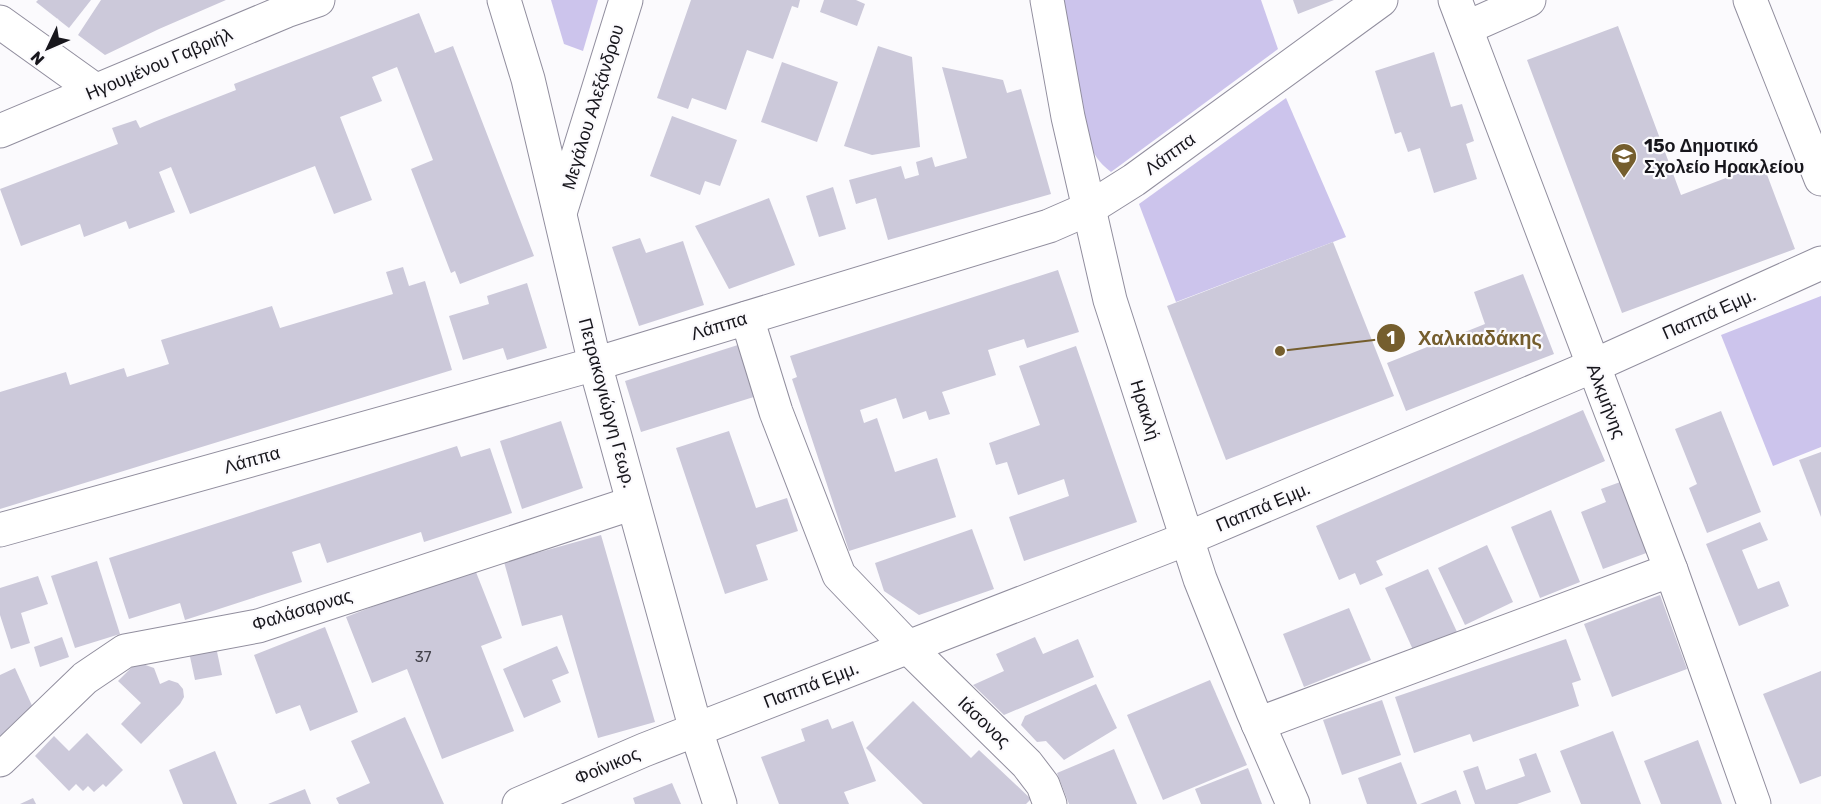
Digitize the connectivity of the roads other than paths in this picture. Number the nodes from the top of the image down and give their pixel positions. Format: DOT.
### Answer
graph roads {
  1 [pos="318,0"];
  2 [pos="504,0"];
  3 [pos="626,0"];
  4 [pos="1047,0"];
  5 [pos="1381,0"];
  6 [pos="1529,0"];
  7 [pos="1750,0"];
  8 [pos="1461,14"];
  9 [pos="0,22"];
  10 [pos="95,90"];
  11 [pos="0,131"];
  12 [pos="1821,179"];
  13 [pos="1088,209"];
  14 [pos="560,214"];
  15 [pos="1821,263"];
  16 [pos="747,318"];
  17 [pos="596,364"];
  18 [pos="1593,366"];
  19 [pos="633,503"];
  20 [pos="0,530"];
  21 [pos="1186,539"];
  22 [pos="1671,570"];
  23 [pos="908,647"];
  24 [pos="1258,724"];
  25 [pos="696,730"];
  26 [pos="0,760"];
  27 [pos="519,804"];
  28 [pos="720,804"];
  29 [pos="1050,804"];
  30 [pos="1293,804"];
  31 [pos="1754,804"];
  1 -- 10 [label="street, Ηγουμένου Γαβριήλ"];
  2 -- 14 [label="street, Πετρακογιώργη Γεωρ."];
  3 -- 14 [label="street, Μεγάλου Αλεξάνδρου"];
  4 -- 13 [label="street, Ηρακλή"];
  5 -- 13 [label="street, Λάππα"];
  6 -- 8 [label="street"];
  7 -- 12 [label="street"];
  8 -- 18 [label="street, Αλκμήνης"];
  9 -- 10 [label="street"];
  10 -- 11 [label="street, Ηγουμένου Γαβριήλ"];
  13 -- 16 [label="street, Λάππα"];
  13 -- 21 [label="street, Ηρακλή"];
  14 -- 17 [label="street, Πετρακογιώργη Γεωρ."];
  15 -- 18 [label="street, Παππά Εμμ."];
  16 -- 17 [label="street, Λάππα"];
  16 -- 23 [label="street, Ιάσονος"];
  17 -- 19 [label="street, Πετρακογιώργη Γεωρ."];
  17 -- 20 [label="street, Λάππα"];
  18 -- 21 [label="street, Παππά Εμμ."];
  18 -- 22 [label="street, Αλκμήνης"];
  19 -- 25 [label="street, Πετρακογιώργη Γεωρ."];
  19 -- 26 [label="street, Φαλάσαρνας"];
  21 -- 23 [label="street, Παππά Εμμ."];
  21 -- 24 [label="street, Ηρακλή"];
  22 -- 24 [label="street"];
  22 -- 31 [label="street, Αλκμήνης"];
  23 -- 25 [label="street, Παππά Εμμ."];
  23 -- 29 [label="street, Ιάσονος"];
  24 -- 30 [label="street, Ηρακλή"];
  25 -- 27 [label="street, Φοίνικος"];
  25 -- 28 [label="street, Πετρακογιώργη Γεωρ."];
}
